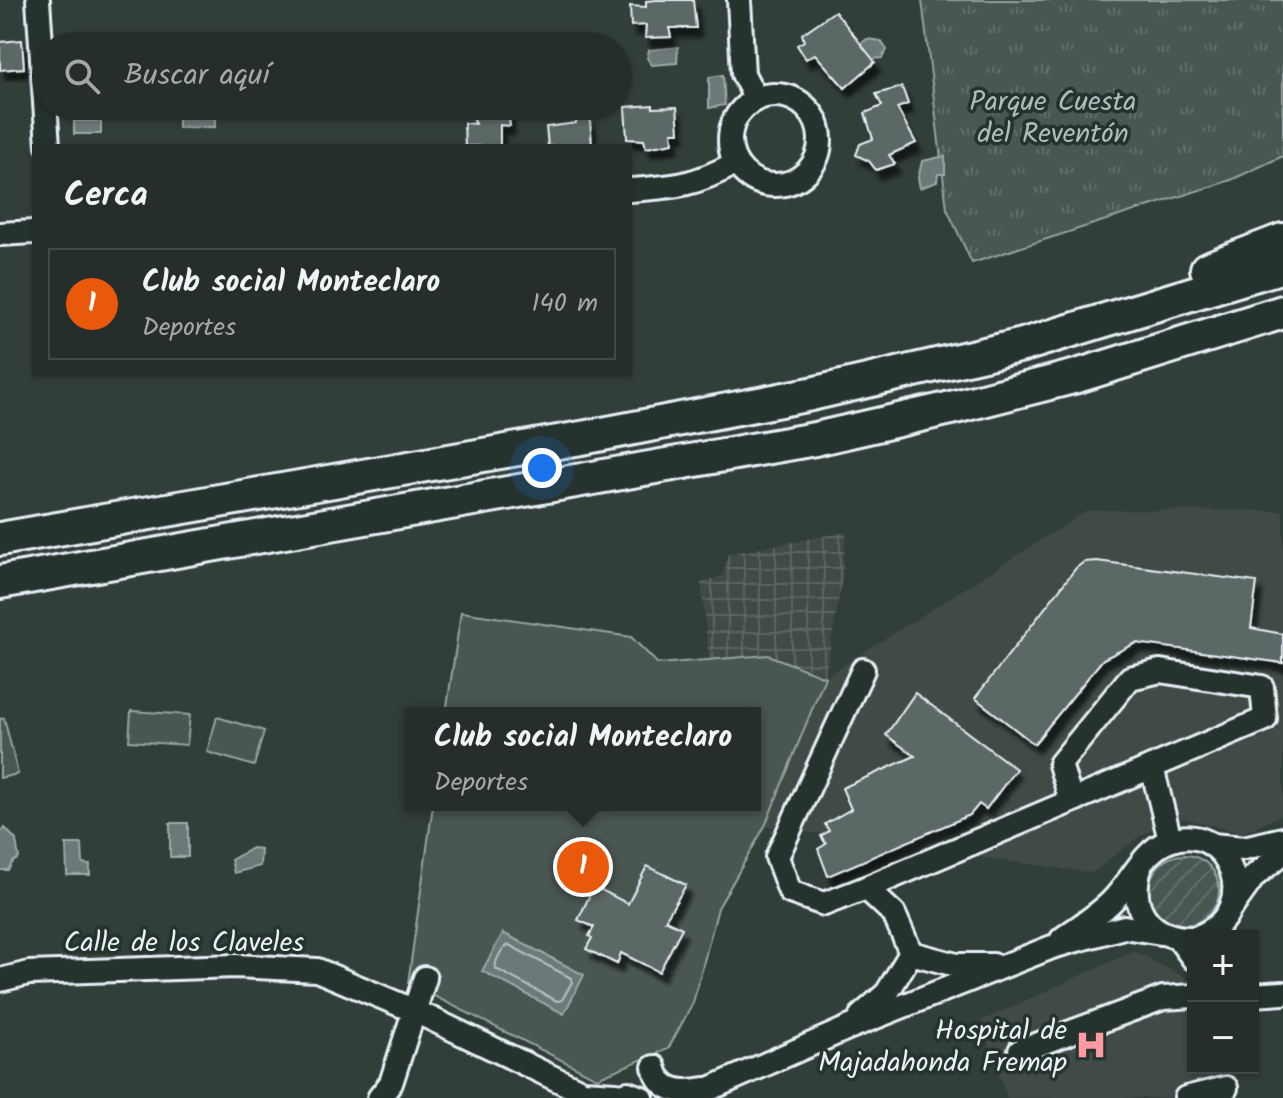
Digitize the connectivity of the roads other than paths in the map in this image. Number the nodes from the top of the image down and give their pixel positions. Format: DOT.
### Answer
graph roads {
  1 [pos="38,0"];
  2 [pos="739,0"];
  3 [pos="40,32"];
  4 [pos="756,99"];
  5 [pos="46,120"];
  6 [pos="48,144"];
  7 [pos="736,163"];
  8 [pos="632,190"];
  9 [pos="32,232"];
  10 [pos="0,234"];
  11 [pos="1283,240"];
  12 [pos="1283,266"];
  13 [pos="1283,312"];
  14 [pos="1023,345"];
  15 [pos="0,539"];
  16 [pos="0,582"];
  17 [pos="863,670"];
  18 [pos="1274,716"];
  19 [pos="1152,767"];
  20 [pos="1071,801"];
  21 [pos="1283,839"];
  22 [pos="1170,840"];
  23 [pos="1212,845"];
  24 [pos="1283,853"];
  25 [pos="1140,866"];
  26 [pos="866,888"];
  27 [pos="1233,905"];
  28 [pos="1204,930"];
  29 [pos="1187,933"];
  30 [pos="1187,934"];
  31 [pos="1052,947"];
  32 [pos="911,953"];
  33 [pos="1006,965"];
  34 [pos="425,978"];
  35 [pos="0,980"];
  36 [pos="1283,993"];
  37 [pos="1259,995"];
  38 [pos="1187,996"];
  39 [pos="415,1011"];
  40 [pos="848,1028"];
  41 [pos="1020,1051"];
  42 [pos="654,1067"];
  43 [pos="1226,1085"];
  44 [pos="710,1089"];
  45 [pos="584,1095"];
  46 [pos="612,1096"];
  47 [pos="379,1098"];
  48 [pos="642,1098"];
  49 [pos="689,1098"];
  50 [pos="1186,1098"];
  1 -- 3 [label="street"];
  2 -- 4 [label="street"];
  4 -- 7 [label="street"];
  4 -- 7 [label="street"];
  5 -- 6 [label="street"];
  7 -- 8 [label="street"];
  9 -- 10 [label="street"];
  11 -- 14 [label="highway"];
  12 -- 14 [label="highway"];
  13 -- 16 [label="highway"];
  14 -- 15 [label="highway"];
  17 -- 26 [label="street"];
  18 -- 19 [label="street"];
  18 -- 20 [label="street"];
  19 -- 20 [label="street"];
  19 -- 22 [label="street"];
  20 -- 26 [label="street"];
  21 -- 23 [label="street"];
  22 -- 23 [label="street"];
  22 -- 25 [label="street"];
  23 -- 27 [label="street"];
  24 -- 27 [label="street"];
  25 -- 29 [label="street"];
  25 -- 31 [label="street"];
  26 -- 32 [label="street"];
  27 -- 28 [label="street"];
  30 -- 31 [label="street"];
  31 -- 33 [label="street"];
  32 -- 33 [label="street"];
  32 -- 40 [label="street"];
  33 -- 40 [label="street"];
  34 -- 39 [label="street"];
  35 -- 39 [label="street, Calle de los Claveles"];
  36 -- 37 [label="street"];
  38 -- 41 [label="street"];
  39 -- 45 [label="street, Calle de los Claveles"];
  39 -- 47 [label="street"];
  40 -- 44 [label="street"];
  42 -- 44 [label="street"];
  43 -- 50 [label="street"];
  44 -- 49 [label="street"];
  45 -- 46 [label="street, Calle de los Claveles"];
  46 -- 48 [label="street, Calle de los Claveles"];
}
